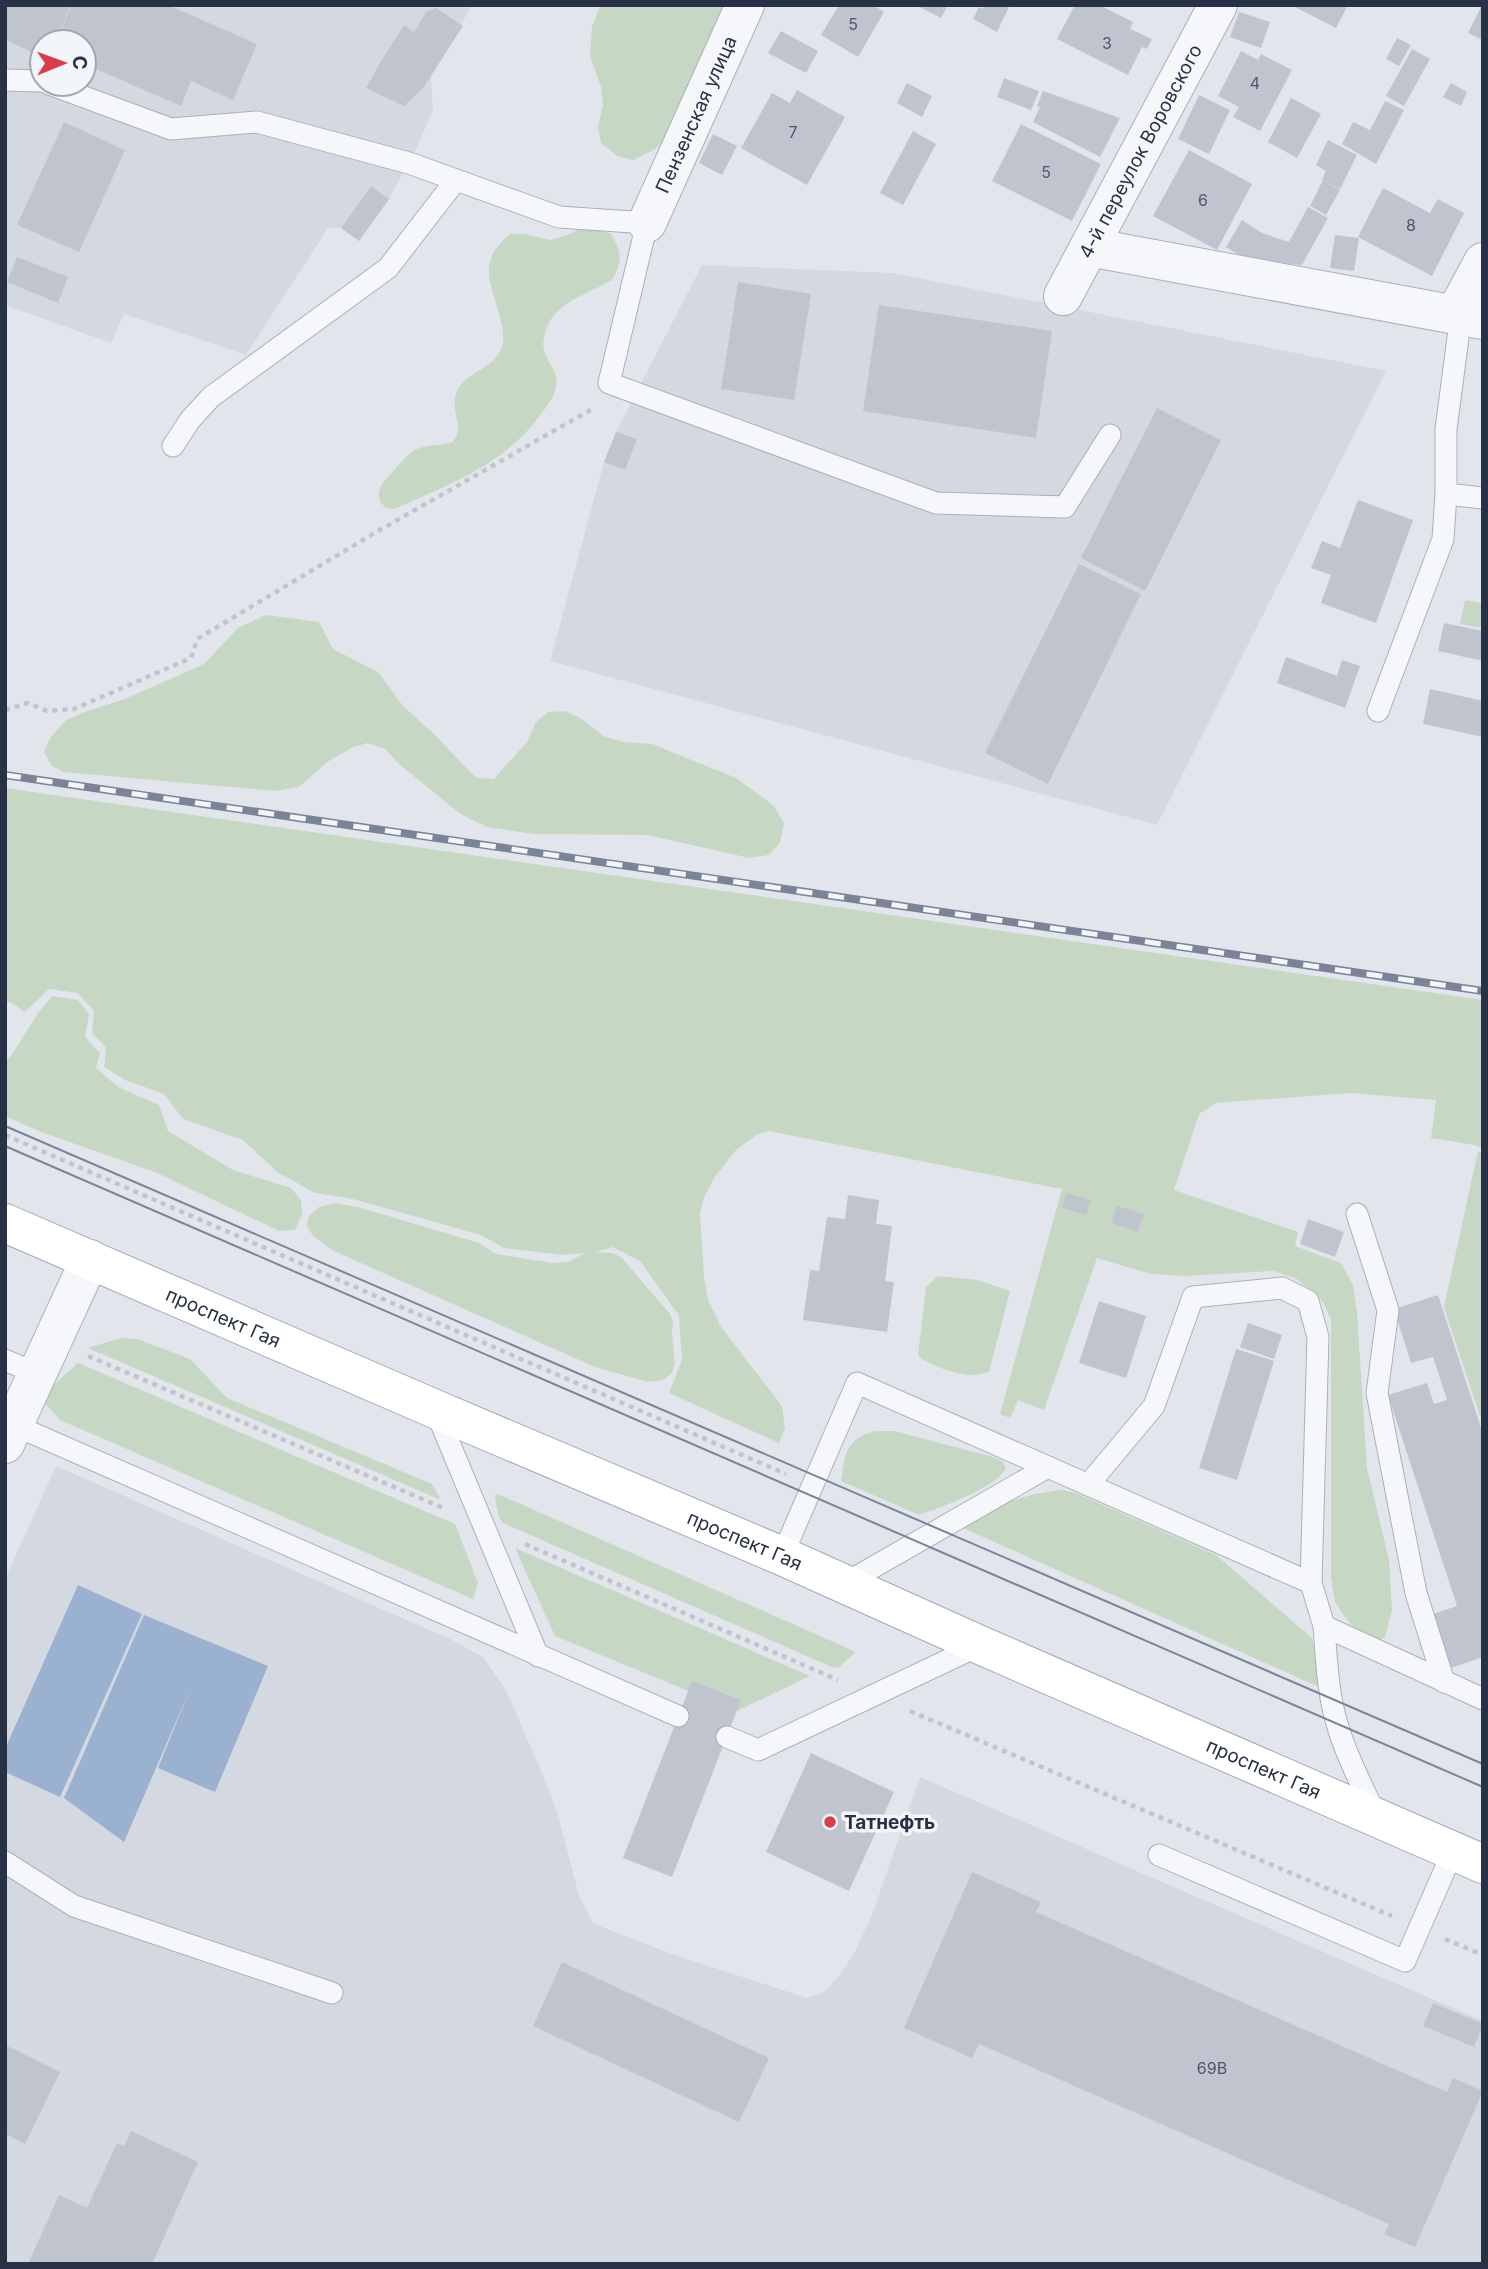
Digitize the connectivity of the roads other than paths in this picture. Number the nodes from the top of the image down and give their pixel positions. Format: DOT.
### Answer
graph roads {
  1 [pos="745,5"];
  2 [pos="1218,5"];
  3 [pos="5,80"];
  4 [pos="28,81"];
  5 [pos="88,98"];
  6 [pos="456,180"];
  7 [pos="647,223"];
  8 [pos="1089,247"];
  9 [pos="1483,262"];
  10 [pos="1063,296"];
  11 [pos="1466,316"];
  12 [pos="1110,435"];
  13 [pos="173,446"];
  14 [pos="1446,494"];
  15 [pos="1483,498"];
  16 [pos="1378,711"];
  17 [pos="1357,1214"];
  18 [pos="5,1223"];
  19 [pos="90,1259"];
  20 [pos="31,1358"];
  21 [pos="435,1409"];
  22 [pos="10,1434"];
  23 [pos="1048,1467"];
  24 [pos="1088,1485"];
  25 [pos="782,1556"];
  26 [pos="1311,1583"];
  27 [pos="844,1584"];
  28 [pos="1324,1626"];
  29 [pos="980,1645"];
  30 [pos="538,1656"];
  31 [pos="1444,1682"];
  32 [pos="1483,1699"];
  33 [pos="678,1716"];
  34 [pos="727,1737"];
  35 [pos="1377,1818"];
  36 [pos="1159,1855"];
  37 [pos="1468,1858"];
  38 [pos="5,1862"];
  39 [pos="332,1993"];
  1 -- 7 [label="street, Пензенская улица"];
  2 -- 8 [label="street, 4-й переулок Воровского"];
  3 -- 4 [label="lane"];
  5 -- 6 [label="lane"];
  6 -- 7 [label="lane"];
  6 -- 13 [label="lane"];
  7 -- 12 [label="lane"];
  8 -- 10 [label="street, 4-й переулок Воровского"];
  8 -- 11 [label="street"];
  9 -- 11 [label="street"];
  11 -- 14 [label="lane"];
  14 -- 15 [label="lane"];
  14 -- 16 [label="lane"];
  17 -- 31 [label="lane"];
  18 -- 19 [label="main road, проспект Гая"];
  19 -- 20 [label="street"];
  19 -- 21 [label="main road, проспект Гая"];
  20 -- 22 [label="street"];
  21 -- 25 [label="main road, проспект Гая"];
  21 -- 30 [label="lane"];
  22 -- 30 [label="lane"];
  23 -- 24 [label="lane"];
  23 -- 25 [label="lane"];
  23 -- 27 [label="lane"];
  24 -- 26 [label="lane"];
  24 -- 26 [label="lane"];
  25 -- 27 [label="main road, проспект Гая"];
  26 -- 28 [label="lane"];
  27 -- 29 [label="main road, проспект Гая"];
  28 -- 31 [label="lane"];
  28 -- 35 [label="lane"];
  29 -- 34 [label="lane"];
  29 -- 35 [label="main road, проспект Гая"];
  30 -- 33 [label="lane"];
  31 -- 32 [label="lane"];
  35 -- 37 [label="main road, проспект Гая"];
  36 -- 37 [label="lane"];
  38 -- 39 [label="lane"];
}
